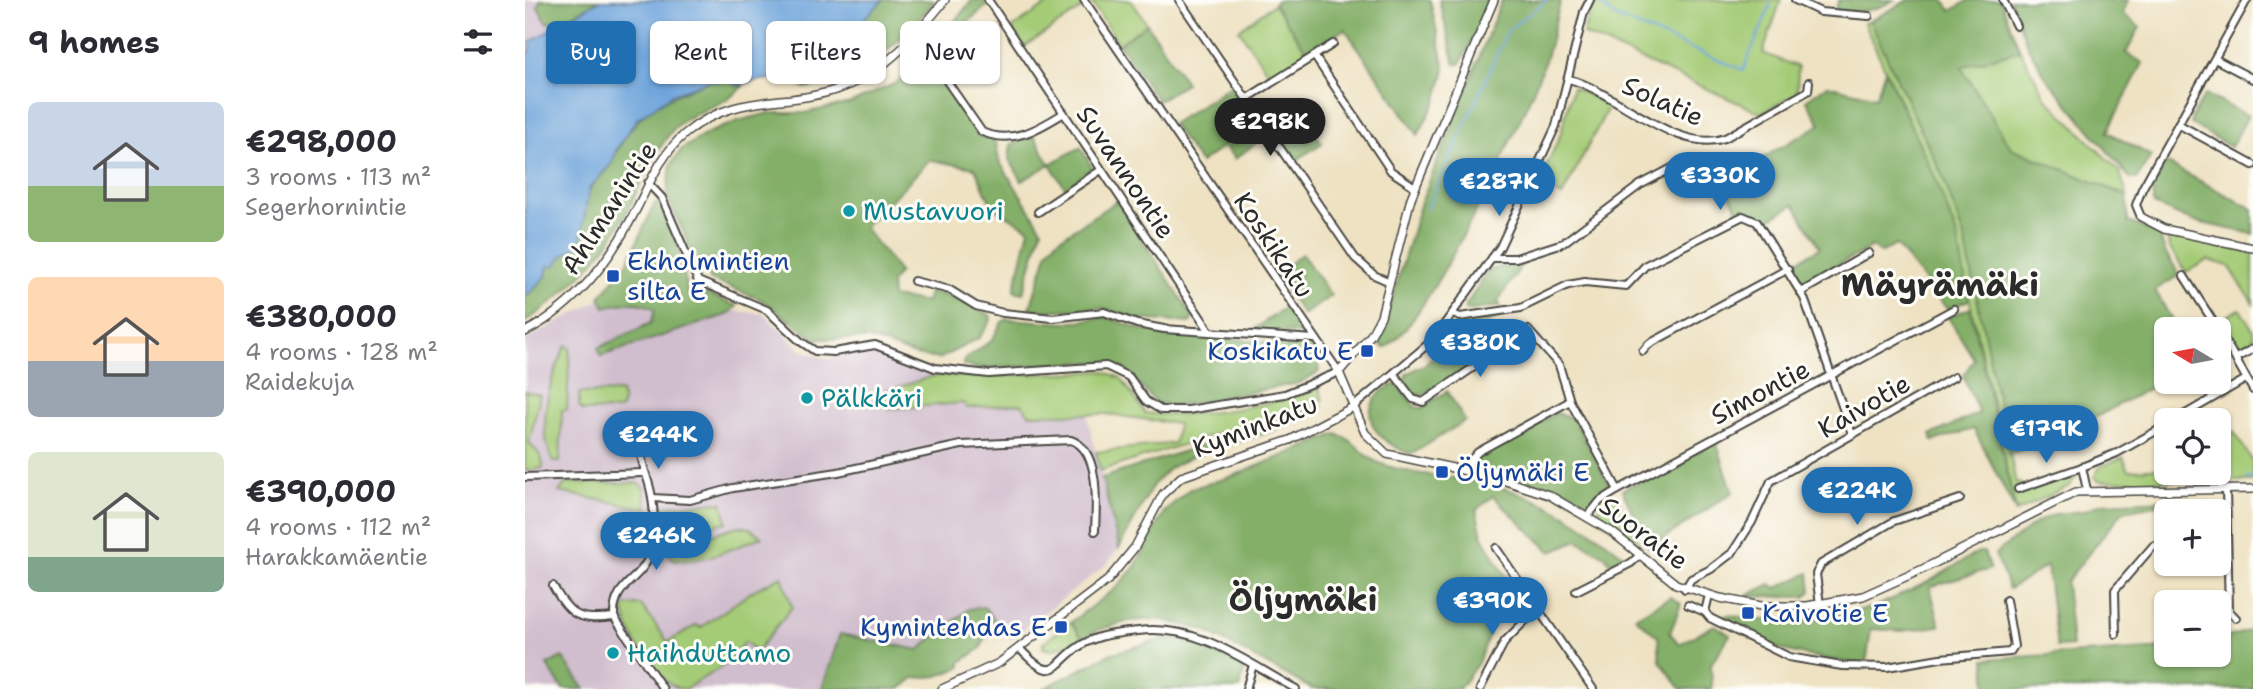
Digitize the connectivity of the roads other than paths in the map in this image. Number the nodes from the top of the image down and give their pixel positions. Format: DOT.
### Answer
graph roads {
  1 [pos="945,0"];
  2 [pos="988,0"];
  3 [pos="1084,0"];
  4 [pos="1179,0"];
  5 [pos="1493,0"];
  6 [pos="1590,0"];
  7 [pos="1795,0"];
  8 [pos="2003,0"];
  9 [pos="2247,0"];
  10 [pos="1869,16"];
  11 [pos="927,21"];
  12 [pos="2016,26"];
  13 [pos="1333,44"];
  14 [pos="900,48"];
  15 [pos="1315,57"];
  16 [pos="2215,59"];
  17 [pos="1569,79"];
  18 [pos="2253,79"];
  19 [pos="1809,82"];
  20 [pos="949,84"];
  21 [pos="1246,99"];
  22 [pos="1064,113"];
  23 [pos="2178,124"];
  24 [pos="2253,165"];
  25 [pos="1674,167"];
  26 [pos="1101,170"];
  27 [pos="648,183"];
  28 [pos="1415,187"];
  29 [pos="1038,212"];
  30 [pos="2141,217"];
  31 [pos="2253,248"];
  32 [pos="1869,253"];
  33 [pos="1492,258"];
  34 [pos="1789,269"];
  35 [pos="2184,276"];
  36 [pos="914,281"];
  37 [pos="1390,282"];
  38 [pos="1801,292"];
  39 [pos="1955,309"];
  40 [pos="1453,314"];
  41 [pos="2211,317"];
  42 [pos="1209,330"];
  43 [pos="525,331"];
  44 [pos="1314,339"];
  45 [pos="2231,349"];
  46 [pos="2253,349"];
  47 [pos="1643,351"];
  48 [pos="2237,358"];
  49 [pos="1339,372"];
  50 [pos="1394,374"];
  51 [pos="1830,377"];
  52 [pos="1954,377"];
  53 [pos="2246,379"];
  54 [pos="2253,390"];
  55 [pos="1570,401"];
  56 [pos="1353,407"];
  57 [pos="2196,408"];
  58 [pos="659,426"];
  59 [pos="2154,432"];
  60 [pos="1852,434"];
  61 [pos="2082,467"];
  62 [pos="1467,471"];
  63 [pos="643,473"];
  64 [pos="525,477"];
  65 [pos="1618,489"];
  66 [pos="2018,489"];
  67 [pos="2253,489"];
  68 [pos="2088,490"];
  69 [pos="2226,490"];
  70 [pos="652,498"];
  71 [pos="1960,499"];
  72 [pos="2226,499"];
  73 [pos="1588,516"];
  74 [pos="1095,531"];
  75 [pos="2154,546"];
  76 [pos="1496,548"];
  77 [pos="1640,555"];
  78 [pos="2226,576"];
  79 [pos="553,586"];
  80 [pos="1685,589"];
  81 [pos="1576,590"];
  82 [pos="1709,595"];
  83 [pos="2006,600"];
  84 [pos="1688,605"];
  85 [pos="1820,605"];
  86 [pos="1536,610"];
  87 [pos="1705,612"];
  88 [pos="614,617"];
  89 [pos="2236,618"];
  90 [pos="2116,634"];
  91 [pos="1020,649"];
  92 [pos="1253,665"];
  93 [pos="663,689"];
  94 [pos="942,689"];
  95 [pos="1246,689"];
  96 [pos="1296,689"];
  97 [pos="1481,689"];
  98 [pos="1593,689"];
  1 -- 11 [label="street, Ahlmanintie"];
  2 -- 22 [label="street, Suvannontie"];
  3 -- 44 [label="street, Koskikatu"];
  4 -- 21 [label="street"];
  5 -- 28 [label="street"];
  6 -- 17 [label="street, Kyminkatu"];
  7 -- 10 [label="street"];
  8 -- 12 [label="street"];
  9 -- 16 [label="street"];
  13 -- 15 [label="street"];
  14 -- 27 [label="street, Ahlmanintie"];
  15 -- 21 [label="street"];
  15 -- 28 [label="street"];
  16 -- 18 [label="street"];
  16 -- 23 [label="street"];
  17 -- 19 [label="street, Solatie"];
  17 -- 33 [label="street, Kyminkatu"];
  20 -- 22 [label="street"];
  21 -- 37 [label="street"];
  22 -- 26 [label="street, Suvannontie"];
  23 -- 24 [label="street"];
  23 -- 30 [label="street"];
  25 -- 33 [label="street"];
  26 -- 29 [label="street"];
  26 -- 42 [label="street, Suvannontie"];
  27 -- 43 [label="street, Ahlmanintie"];
  27 -- 49 [label="street"];
  28 -- 37 [label="street"];
  30 -- 31 [label="street"];
  32 -- 38 [label="street"];
  33 -- 40 [label="street, Kyminkatu"];
  34 -- 38 [label="street"];
  34 -- 40 [label="street"];
  34 -- 47 [label="street"];
  35 -- 41 [label="street"];
  36 -- 42 [label="street"];
  37 -- 49 [label="street"];
  38 -- 51 [label="street"];
  39 -- 51 [label="street, Simontie"];
  40 -- 50 [label="street, Kyminkatu"];
  42 -- 44 [label="street"];
  44 -- 49 [label="street, Koskikatu"];
  45 -- 48 [label="street"];
  46 -- 48 [label="street"];
  48 -- 53 [label="street"];
  49 -- 56 [label="street, Suoratie"];
  50 -- 55 [label="street"];
  50 -- 56 [label="street, Kyminkatu"];
  51 -- 60 [label="street"];
  51 -- 65 [label="street, Simontie"];
  52 -- 60 [label="street, Kaivotie"];
  53 -- 54 [label="street"];
  53 -- 57 [label="street"];
  55 -- 62 [label="street"];
  55 -- 65 [label="street"];
  56 -- 62 [label="street, Suoratie"];
  56 -- 91 [label="street, Kyminkatu"];
  58 -- 63 [label="street"];
  59 -- 61 [label="street"];
  60 -- 80 [label="street, Kaivotie"];
  61 -- 66 [label="street"];
  61 -- 68 [label="street"];
  62 -- 73 [label="street, Suoratie"];
  63 -- 64 [label="street"];
  63 -- 70 [label="street"];
  65 -- 73 [label="street, Simontie"];
  67 -- 69 [label="street, Suoratie"];
  68 -- 69 [label="street, Suoratie"];
  68 -- 85 [label="street, Suoratie"];
  69 -- 72 [label="street"];
  70 -- 74 [label="street"];
  70 -- 88 [label="street"];
  71 -- 85 [label="street"];
  73 -- 77 [label="street, Suoratie"];
  75 -- 90 [label="street"];
  76 -- 86 [label="street"];
  77 -- 80 [label="street, Suoratie"];
  77 -- 81 [label="street"];
  78 -- 89 [label="street"];
  79 -- 88 [label="street"];
  80 -- 82 [label="street, Suoratie"];
  82 -- 85 [label="street, Suoratie"];
  82 -- 87 [label="street"];
  83 -- 87 [label="street"];
  84 -- 87 [label="street"];
  86 -- 97 [label="street"];
  86 -- 98 [label="street"];
  88 -- 93 [label="street"];
  91 -- 92 [label="street"];
  91 -- 94 [label="street, Kyminkatu"];
  92 -- 95 [label="street"];
  92 -- 96 [label="street"];
}
